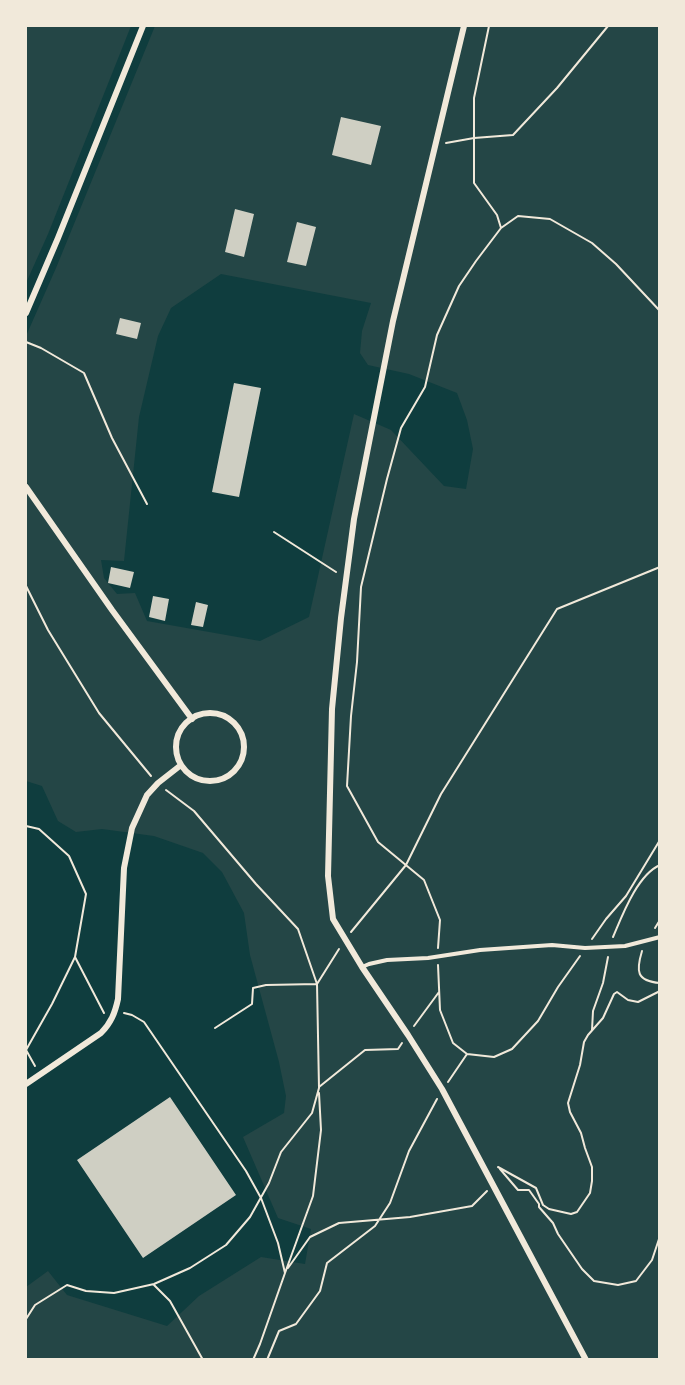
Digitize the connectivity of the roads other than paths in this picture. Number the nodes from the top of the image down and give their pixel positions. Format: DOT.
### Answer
graph roads {
  1 [pos="143,26"];
  2 [pos="464,26"];
  3 [pos="26,313"];
  4 [pos="26,487"];
  5 [pos="192,719"];
  6 [pos="181,765"];
  7 [pos="660,937"];
  8 [pos="362,967"];
  9 [pos="26,1084"];
  10 [pos="586,1359"];
  1 -- 3 [label="street"];
  2 -- 8 [label="street"];
  4 -- 5 [label="street"];
  5 -- 6 [label="street"];
  5 -- 6 [label="street"];
  6 -- 9 [label="street"];
  7 -- 8 [label="lane"];
  8 -- 10 [label="street"];
}
